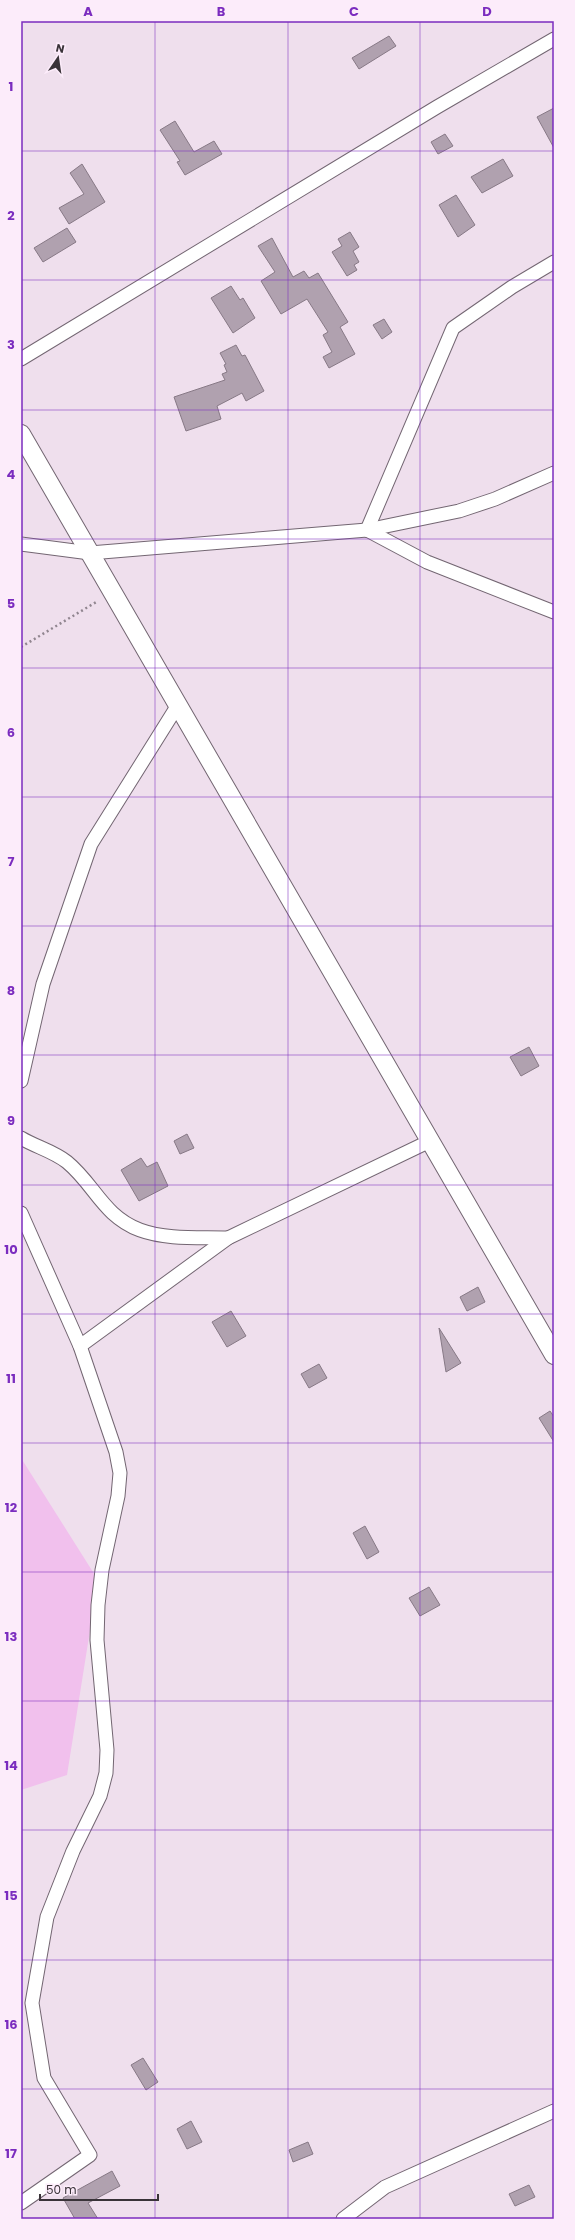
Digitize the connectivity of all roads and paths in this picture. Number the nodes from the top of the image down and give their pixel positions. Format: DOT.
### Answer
graph roads {
  1 [pos="554,39"];
  2 [pos="554,262"];
  3 [pos="21,359"];
  4 [pos="21,434"];
  5 [pos="554,472"];
  6 [pos="367,530"];
  7 [pos="21,544"];
  8 [pos="90,553"];
  9 [pos="112,592"];
  10 [pos="554,612"];
  11 [pos="21,647"];
  12 [pos="178,705"];
  13 [pos="21,1081"];
  14 [pos="21,1138"];
  15 [pos="430,1140"];
  16 [pos="21,1213"];
  17 [pos="228,1238"];
  18 [pos="80,1346"];
  19 [pos="554,1355"];
  20 [pos="554,2111"];
  21 [pos="21,2203"];
  22 [pos="343,2219"];
  1 -- 3 [label="street"];
  2 -- 6 [label="street"];
  4 -- 8 [label="street"];
  5 -- 6 [label="street"];
  6 -- 8 [label="street"];
  6 -- 10 [label="street"];
  7 -- 8 [label="street"];
  8 -- 9 [label="street"];
  9 -- 11 [label="path"];
  9 -- 12 [label="street"];
  12 -- 13 [label="street"];
  12 -- 15 [label="street"];
  14 -- 17 [label="street"];
  15 -- 17 [label="street"];
  15 -- 19 [label="street"];
  16 -- 18 [label="street"];
  17 -- 18 [label="street"];
  18 -- 21 [label="street"];
  20 -- 22 [label="street"];
}
